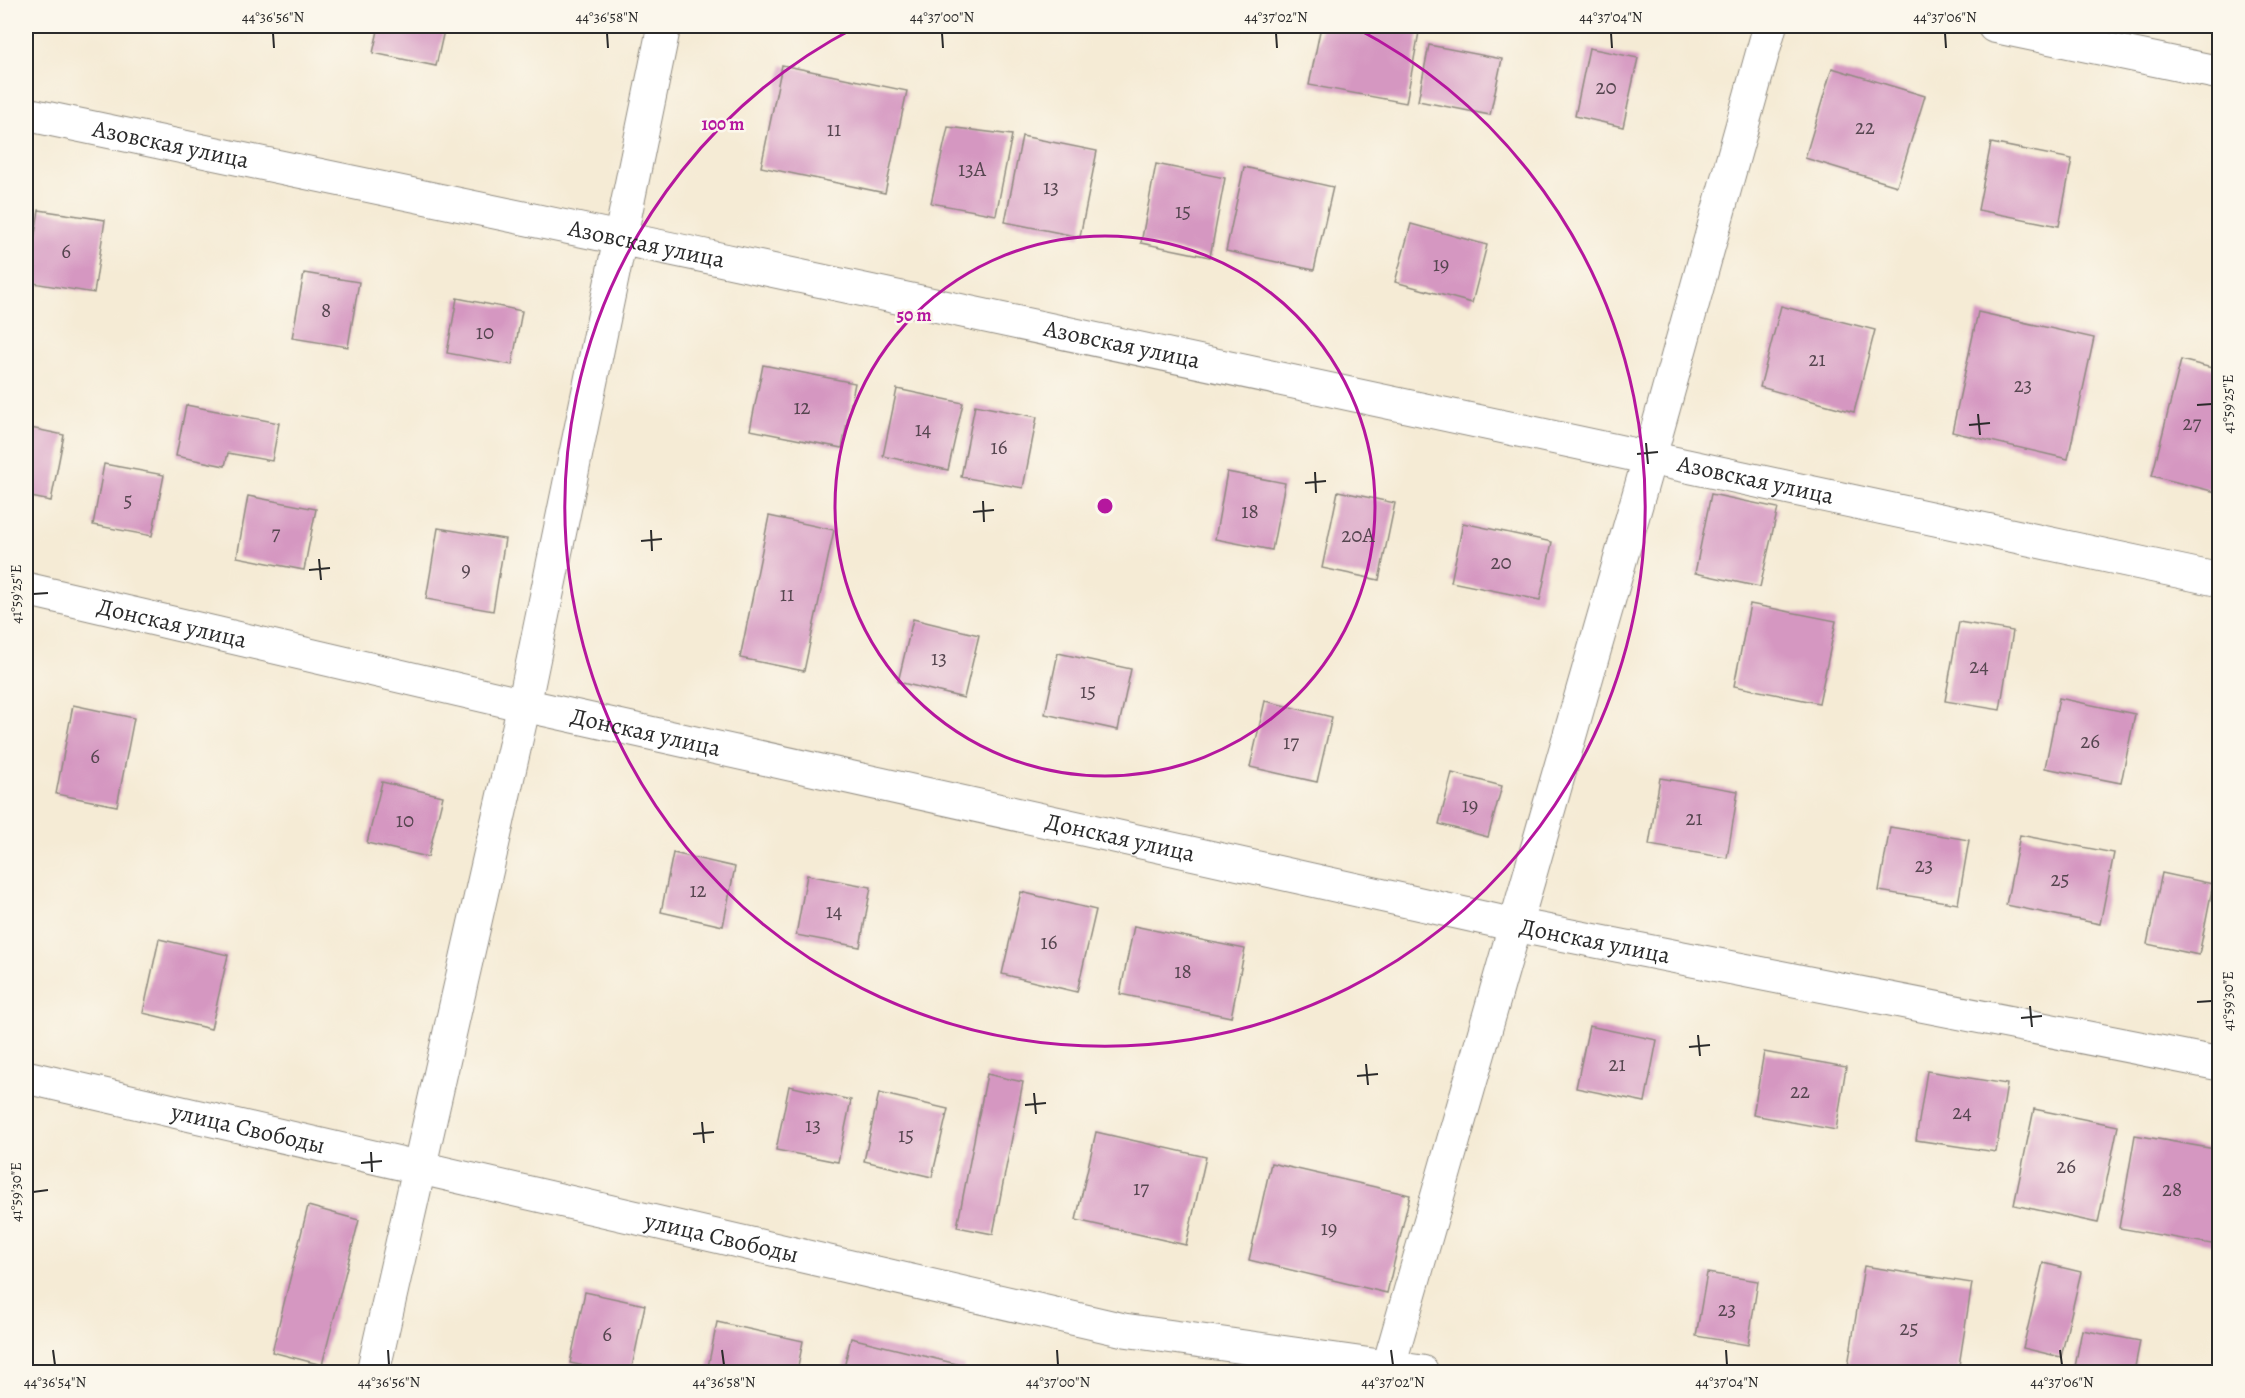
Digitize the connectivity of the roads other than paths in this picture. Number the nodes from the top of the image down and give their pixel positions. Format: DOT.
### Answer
graph roads {
  1 [pos="664,26"];
  2 [pos="1770,26"];
  3 [pos="1994,26"];
  4 [pos="2220,73"];
  5 [pos="26,114"];
  6 [pos="620,238"];
  7 [pos="1650,456"];
  8 [pos="2220,580"];
  9 [pos="26,589"];
  10 [pos="524,705"];
  11 [pos="1515,925"];
  12 [pos="2220,1064"];
  13 [pos="26,1077"];
  14 [pos="420,1167"];
  15 [pos="1388,1369"];
  16 [pos="374,1372"];
  17 [pos="1422,1372"];
  1 -- 6 [label="street"];
  2 -- 7 [label="street"];
  3 -- 4 [label="street"];
  5 -- 6 [label="street, Азовская улица"];
  6 -- 7 [label="street, Азовская улица"];
  6 -- 10 [label="street"];
  7 -- 8 [label="street, Азовская улица"];
  7 -- 11 [label="street"];
  9 -- 10 [label="street, Донская улица"];
  10 -- 11 [label="street, Донская улица"];
  10 -- 14 [label="street"];
  11 -- 12 [label="street, Донская улица"];
  11 -- 15 [label="street"];
  13 -- 14 [label="street, улица Свободы"];
  14 -- 15 [label="street, улица Свободы"];
  14 -- 16 [label="street"];
  15 -- 17 [label="street, улица Свободы"];
}
